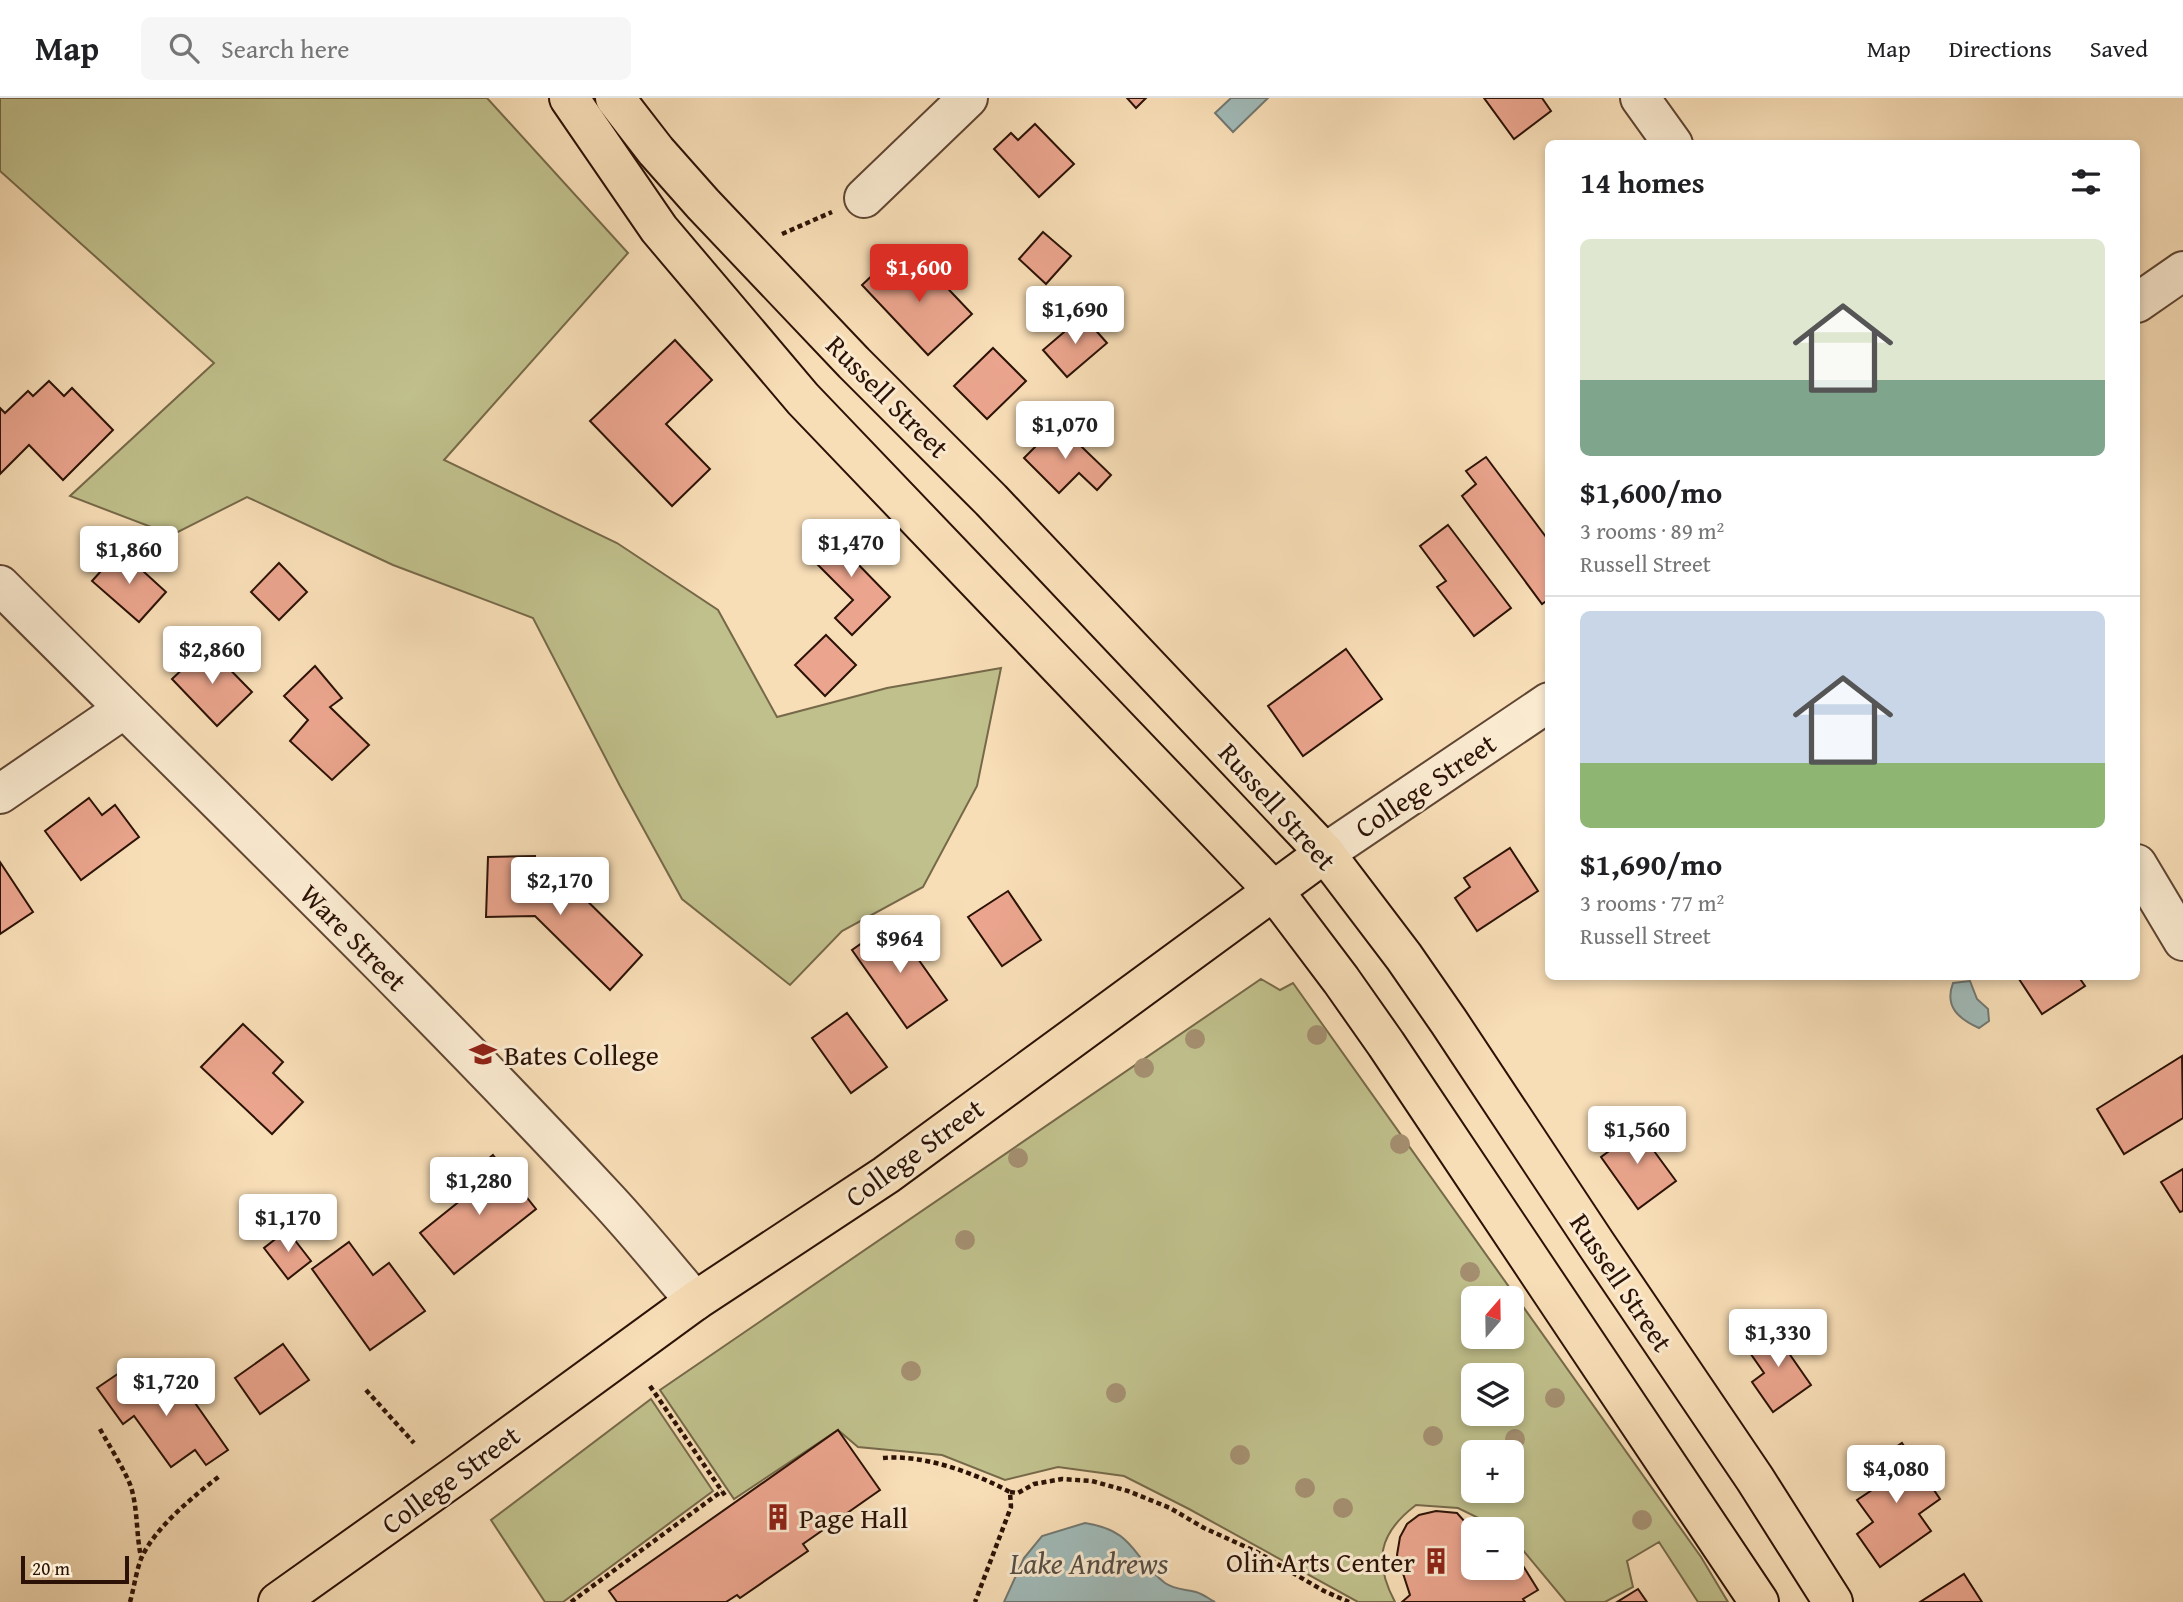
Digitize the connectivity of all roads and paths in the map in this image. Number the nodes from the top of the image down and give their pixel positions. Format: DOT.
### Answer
graph roads {
  1 [pos="544,98"];
  2 [pos="569,98"];
  3 [pos="615,98"];
  4 [pos="968,98"];
  5 [pos="1640,98"];
  6 [pos="1670,140"];
  7 [pos="864,198"];
  8 [pos="659,229"];
  9 [pos="778,236"];
  10 [pos="2183,271"];
  11 [pos="2140,301"];
  12 [pos="0,585"];
  13 [pos="1545,705"];
  14 [pos="124,709"];
  15 [pos="0,794"];
  16 [pos="1325,853"];
  17 [pos="2140,869"];
  18 [pos="1273,890"];
  19 [pos="2183,941"];
  20 [pos="695,1301"];
  21 [pos="650,1386"];
  22 [pos="366,1390"];
  23 [pos="100,1429"];
  24 [pos="414,1443"];
  25 [pos="883,1458"];
  26 [pos="221,1475"];
  27 [pos="722,1490"];
  28 [pos="1010,1492"];
  29 [pos="726,1497"];
  30 [pos="142,1558"];
  31 [pos="130,1602"];
  32 [pos="278,1602"];
  33 [pos="571,1602"];
  34 [pos="975,1602"];
  35 [pos="1349,1602"];
  36 [pos="1759,1602"];
  37 [pos="1833,1602"];
  1 -- 8 [label="main road"];
  2 -- 8 [label="main road"];
  3 -- 16 [label="main road, Russell Street"];
  4 -- 7 [label="street"];
  5 -- 6 [label="street"];
  7 -- 9 [label="path"];
  8 -- 18 [label="main road"];
  10 -- 11 [label="street"];
  12 -- 14 [label="street, Ware Street"];
  13 -- 16 [label="street, College Street"];
  14 -- 15 [label="street"];
  14 -- 20 [label="street, Ware Street"];
  16 -- 18 [label="main road, College Street"];
  16 -- 37 [label="main road, Russell Street"];
  17 -- 19 [label="street"];
  18 -- 20 [label="main road, College Street"];
  18 -- 36 [label="main road"];
  20 -- 32 [label="main road, College Street"];
  21 -- 27 [label="path"];
  22 -- 24 [label="path"];
  23 -- 30 [label="path"];
  25 -- 28 [label="path"];
  26 -- 30 [label="path"];
  27 -- 29 [label="path"];
  27 -- 33 [label="path"];
  28 -- 34 [label="path"];
  28 -- 35 [label="path"];
  30 -- 31 [label="path"];
}
